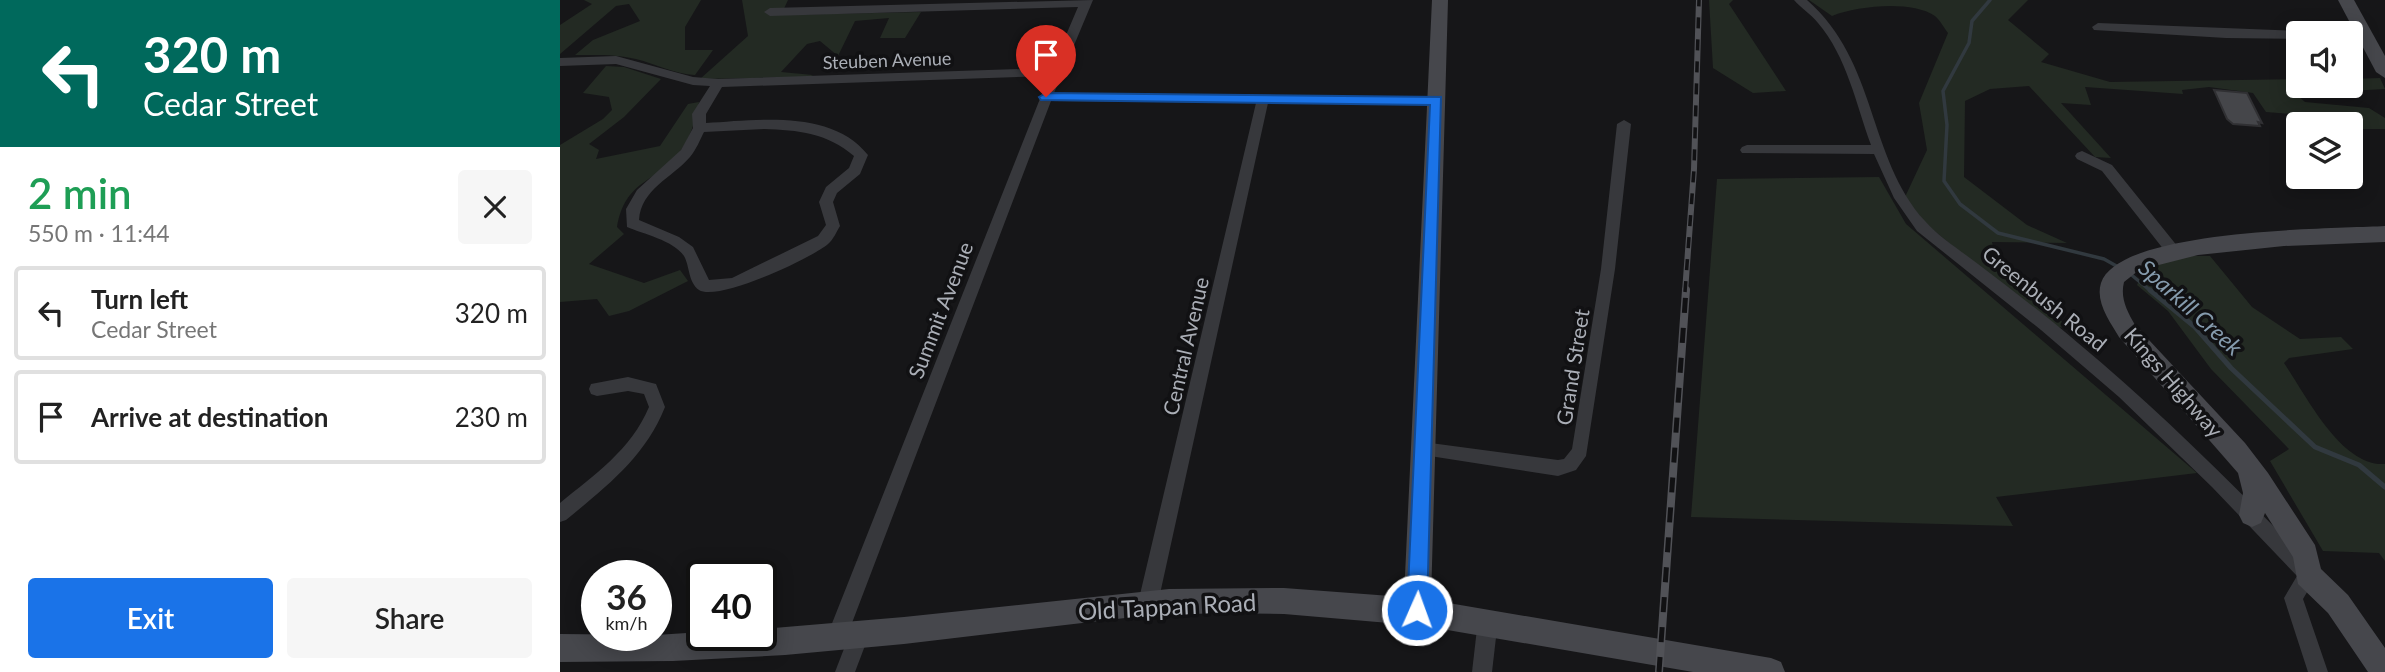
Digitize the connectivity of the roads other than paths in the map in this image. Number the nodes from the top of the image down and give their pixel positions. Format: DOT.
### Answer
graph roads {
  1 [pos="1440,0"];
  2 [pos="1800,0"];
  3 [pos="2346,0"];
  4 [pos="1086,2"];
  5 [pos="770,12"];
  6 [pos="2352,21"];
  7 [pos="2098,27"];
  8 [pos="2286,35"];
  9 [pos="2363,44"];
  10 [pos="560,62"];
  11 [pos="1056,72"];
  12 [pos="2385,72"];
  13 [pos="718,83"];
  14 [pos="1046,97"];
  15 [pos="1263,99"];
  16 [pos="1437,100"];
  17 [pos="1624,124"];
  18 [pos="700,128"];
  19 [pos="1747,149"];
  20 [pos="1880,149"];
  21 [pos="2082,156"];
  22 [pos="2385,234"];
  23 [pos="2174,251"];
  24 [pos="597,389"];
  25 [pos="1423,449"];
  26 [pos="2249,468"];
  27 [pos="560,514"];
  28 [pos="2252,515"];
  29 [pos="2308,575"];
  30 [pos="1148,603"];
  31 [pos="1417,610"];
  32 [pos="1488,620"];
  33 [pos="848,636"];
  34 [pos="560,648"];
  35 [pos="845,672"];
  36 [pos="1482,672"];
  37 [pos="1770,672"];
  38 [pos="2318,672"];
  39 [pos="2385,672"];
  1 -- 16 [label="street"];
  2 -- 20 [label="street, Greenbush Road"];
  3 -- 6 [label="street"];
  4 -- 5 [label="street"];
  4 -- 11 [label="street, Summit Avenue"];
  7 -- 8 [label="street"];
  9 -- 12 [label="street"];
  10 -- 13 [label="street, Steuben Avenue"];
  11 -- 13 [label="street, Steuben Avenue"];
  11 -- 14 [label="street, Summit Avenue"];
  13 -- 18 [label="street"];
  14 -- 15 [label="street"];
  14 -- 33 [label="street, Summit Avenue"];
  15 -- 16 [label="street"];
  15 -- 30 [label="street, Central Avenue"];
  16 -- 25 [label="street"];
  17 -- 25 [label="street, Grand Street"];
  18 -- 18 [label="street"];
  19 -- 20 [label="street"];
  20 -- 28 [label="street, Greenbush Road"];
  21 -- 23 [label="street"];
  22 -- 23 [label="street, Kings Highway"];
  23 -- 26 [label="street, Kings Highway"];
  24 -- 27 [label="street"];
  25 -- 31 [label="street"];
  26 -- 28 [label="street"];
  26 -- 29 [label="street, Kings Highway"];
  28 -- 29 [label="street, Greenbush Road"];
  29 -- 38 [label="street"];
  29 -- 39 [label="street, Kings Highway"];
  30 -- 31 [label="street, Old Tappan Road"];
  30 -- 33 [label="street, Old Tappan Road"];
  31 -- 32 [label="street, Old Tappan Road"];
  32 -- 36 [label="street"];
  32 -- 37 [label="street, Old Tappan Road"];
  33 -- 34 [label="main road, Old Tappan Road"];
  33 -- 35 [label="street, Summit Avenue"];
}
